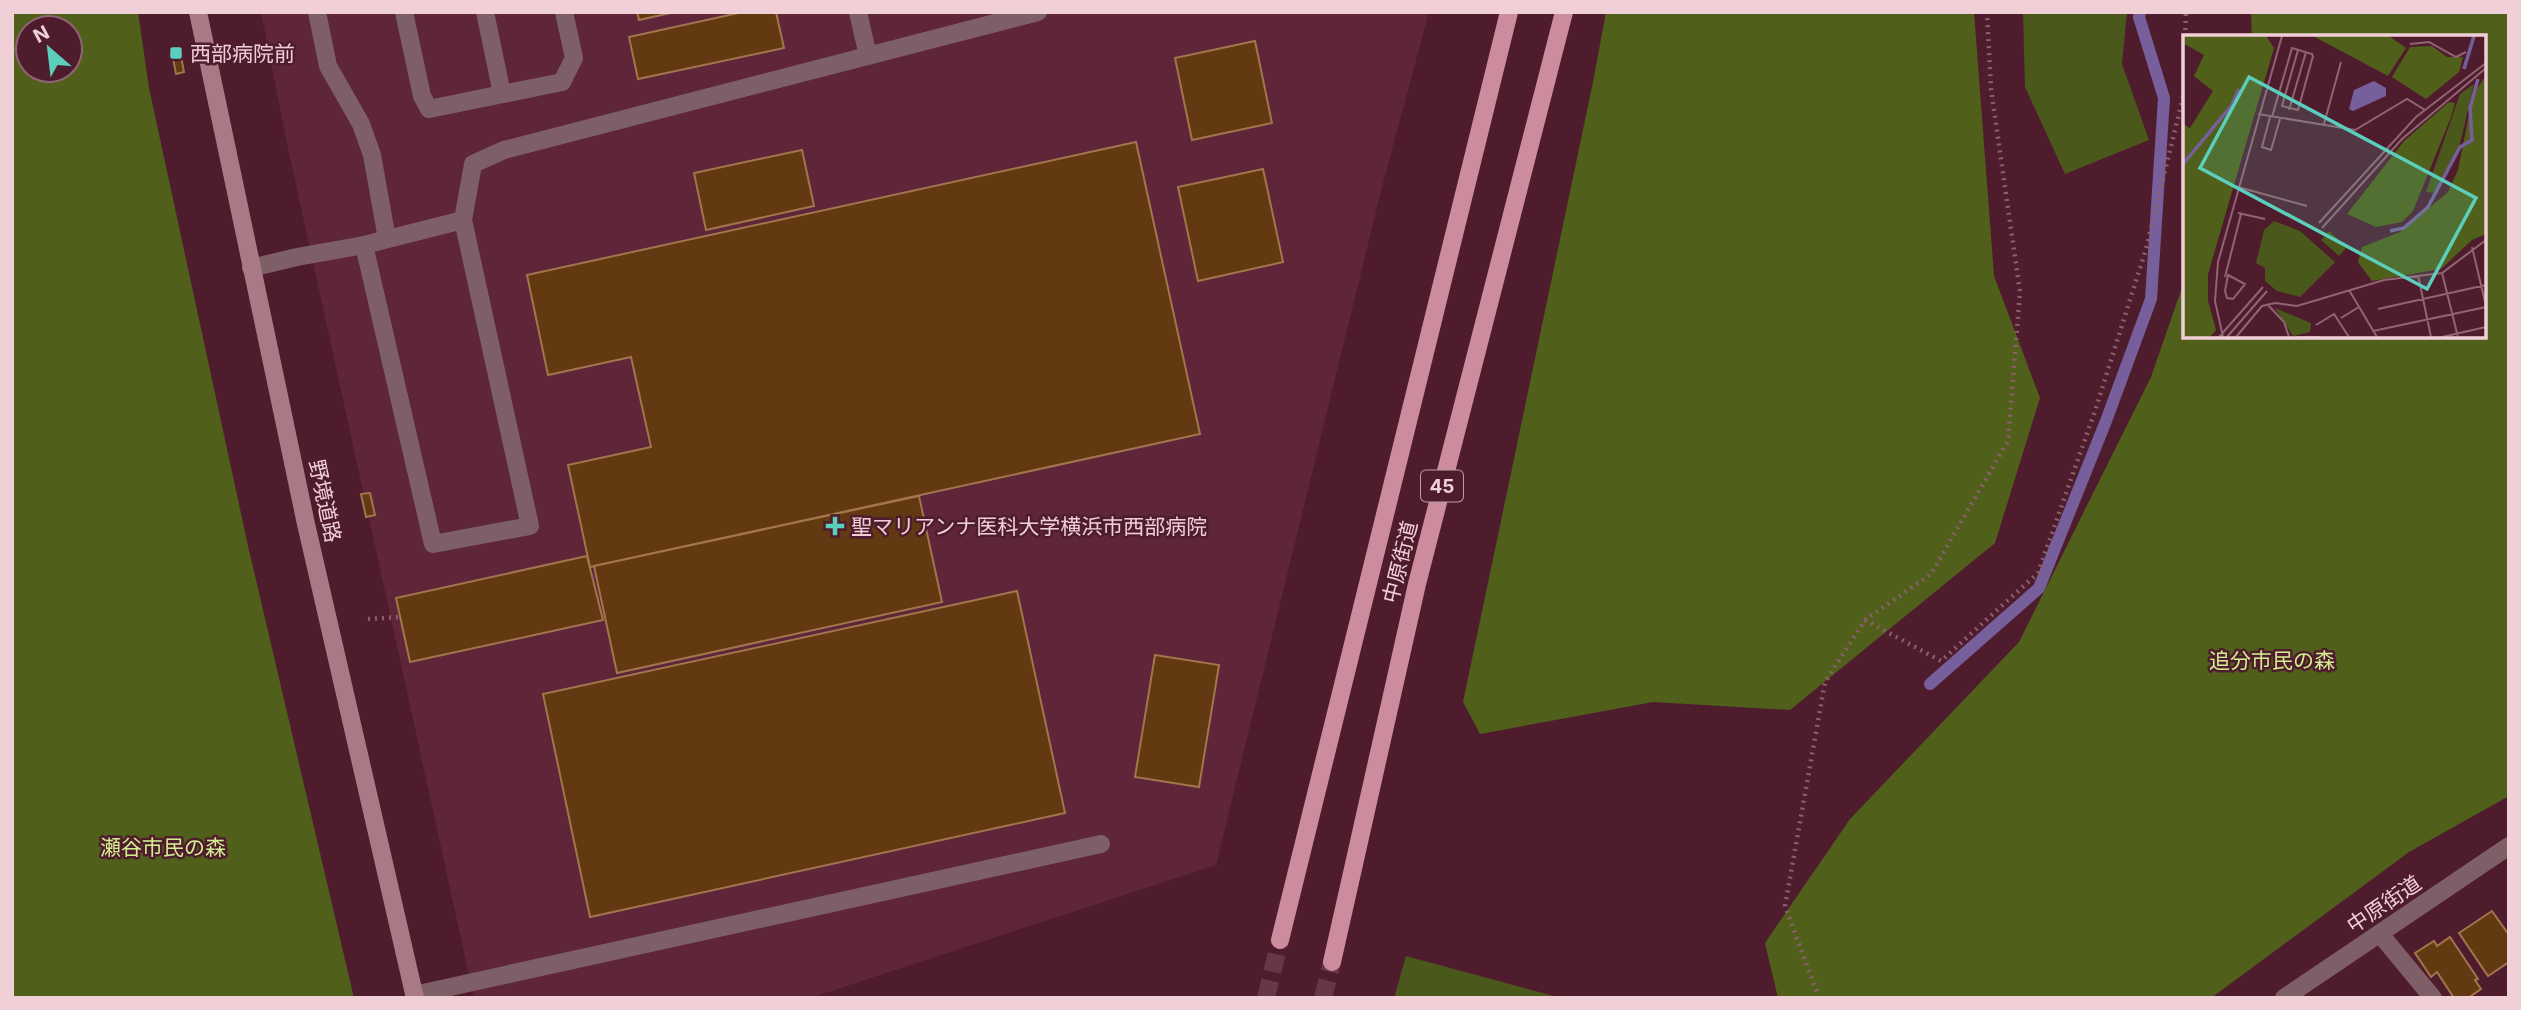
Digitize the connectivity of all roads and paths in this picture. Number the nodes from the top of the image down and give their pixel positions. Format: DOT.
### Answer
graph roads {
  1 [pos="198,12"];
  2 [pos="317,12"];
  3 [pos="404,12"];
  4 [pos="485,12"];
  5 [pos="564,12"];
  6 [pos="858,12"];
  7 [pos="1038,12"];
  8 [pos="1509,12"];
  9 [pos="1564,12"];
  10 [pos="1987,12"];
  11 [pos="2186,12"];
  12 [pos="2185,35"];
  13 [pos="868,56"];
  14 [pos="502,94"];
  15 [pos="2183,97"];
  16 [pos="463,220"];
  17 [pos="387,239"];
  18 [pos="364,245"];
  19 [pos="251,268"];
  20 [pos="401,617"];
  21 [pos="368,619"];
  22 [pos="1865,620"];
  23 [pos="1101,844"];
  24 [pos="2509,846"];
  25 [pos="2380,934"];
  26 [pos="1280,940"];
  27 [pos="1332,962"];
  28 [pos="415,996"];
  29 [pos="1819,998"];
  30 [pos="2284,998"];
  31 [pos="2434,998"];
  1 -- 19 [label="street, 野境道路"];
  2 -- 17 [label="street"];
  3 -- 14 [label="street"];
  4 -- 14 [label="street"];
  5 -- 14 [label="street"];
  6 -- 13 [label="street"];
  7 -- 13 [label="street"];
  8 -- 26 [label="main road, 中原街道 / 45"];
  9 -- 27 [label="main road, 中原街道 / 45"];
  10 -- 22 [label="path"];
  11 -- 12 [label="path"];
  13 -- 16 [label="street"];
  15 -- 22 [label="path"];
  16 -- 17 [label="street"];
  16 -- 18 [label="street"];
  17 -- 18 [label="street"];
  18 -- 19 [label="street"];
  19 -- 28 [label="street, 野境道路"];
  20 -- 21 [label="path"];
  22 -- 29 [label="path"];
  23 -- 28 [label="street"];
  24 -- 25 [label="street, 中原街道"];
  25 -- 30 [label="street, 中原街道"];
  25 -- 31 [label="street"];
}
